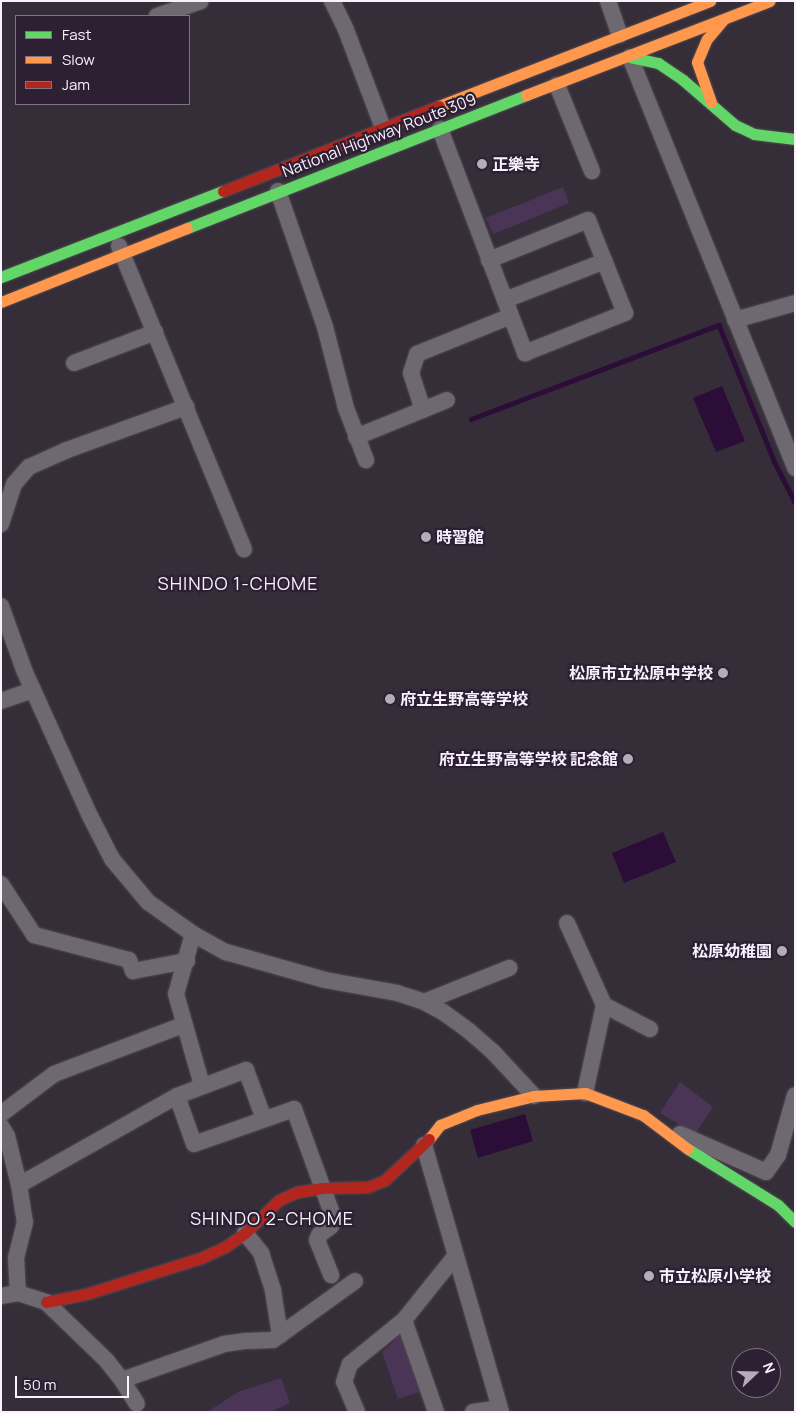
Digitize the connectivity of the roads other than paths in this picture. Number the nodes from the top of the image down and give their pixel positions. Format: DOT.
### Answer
graph roads {
  1 [pos="201,1"];
  2 [pos="332,1"];
  3 [pos="608,1"];
  4 [pos="672,1"];
  5 [pos="710,1"];
  6 [pos="770,1"];
  7 [pos="677,13"];
  8 [pos="160,15"];
  9 [pos="723,20"];
  10 [pos="620,35"];
  11 [pos="630,57"];
  12 [pos="557,85"];
  13 [pos="712,106"];
  14 [pos="383,128"];
  15 [pos="440,129"];
  16 [pos="795,139"];
  17 [pos="592,170"];
  18 [pos="278,191"];
  19 [pos="114,233"];
  20 [pos="122,254"];
  21 [pos="489,260"];
  22 [pos="604,261"];
  23 [pos="1,277"];
  24 [pos="505,300"];
  25 [pos="1,302"];
  26 [pos="795,303"];
  27 [pos="511,316"];
  28 [pos="735,320"];
  29 [pos="155,332"];
  30 [pos="74,363"];
  31 [pos="447,400"];
  32 [pos="186,407"];
  33 [pos="423,410"];
  34 [pos="356,437"];
  35 [pos="366,460"];
  36 [pos="795,468"];
  37 [pos="1,524"];
  38 [pos="244,549"];
  39 [pos="1,606"];
  40 [pos="33,690"];
  41 [pos="1,701"];
  42 [pos="1,884"];
  43 [pos="568,923"];
  44 [pos="193,934"];
  45 [pos="187,961"];
  46 [pos="509,968"];
  47 [pos="424,1002"];
  48 [pos="604,1005"];
  49 [pos="184,1025"];
  50 [pos="650,1029"];
  51 [pos="202,1085"];
  52 [pos="585,1093"];
  53 [pos="795,1095"];
  54 [pos="176,1096"];
  55 [pos="534,1096"];
  56 [pos="1,1114"];
  57 [pos="264,1119"];
  58 [pos="1,1126"];
  59 [pos="670,1133"];
  60 [pos="424,1145"];
  61 [pos="19,1185"];
  62 [pos="321,1188"];
  63 [pos="795,1222"];
  64 [pos="245,1233"];
  65 [pos="456,1255"];
  66 [pos="331,1275"];
  67 [pos="356,1281"];
  68 [pos="18,1293"];
  69 [pos="1,1296"];
  70 [pos="46,1302"];
  71 [pos="404,1320"];
  72 [pos="280,1335"];
  73 [pos="122,1380"];
  74 [pos="137,1404"];
  75 [pos="500,1410"];
  76 [pos="356,1412"];
  77 [pos="436,1412"];
  78 [pos="473,1412"];
  1 -- 8 [label="street"];
  2 -- 14 [label="street"];
  3 -- 10 [label="street"];
  4 -- 7 [label="main road"];
  5 -- 7 [label="main road, National Highway Route 309"];
  6 -- 9 [label="main road, National Highway Route 309"];
  7 -- 10 [label="main road, National Highway Route 309"];
  9 -- 11 [label="main road, National Highway Route 309"];
  9 -- 13 [label="main road"];
  10 -- 14 [label="main road, National Highway Route 309"];
  11 -- 12 [label="main road, National Highway Route 309"];
  11 -- 13 [label="main road"];
  11 -- 28 [label="street"];
  12 -- 15 [label="main road, National Highway Route 309"];
  12 -- 17 [label="street"];
  13 -- 16 [label="main road"];
  14 -- 19 [label="main road, National Highway Route 309"];
  15 -- 18 [label="main road, National Highway Route 309"];
  15 -- 21 [label="street"];
  18 -- 20 [label="main road, National Highway Route 309"];
  18 -- 34 [label="street"];
  19 -- 20 [label="street"];
  19 -- 23 [label="main road, National Highway Route 309"];
  20 -- 25 [label="main road, National Highway Route 309"];
  20 -- 29 [label="street"];
  21 -- 22 [label="street"];
  21 -- 24 [label="street"];
  22 -- 24 [label="street"];
  22 -- 27 [label="street"];
  24 -- 27 [label="street"];
  26 -- 28 [label="street"];
  27 -- 33 [label="street"];
  28 -- 36 [label="street"];
  29 -- 30 [label="street"];
  29 -- 32 [label="street"];
  31 -- 33 [label="street"];
  32 -- 37 [label="street"];
  32 -- 38 [label="street"];
  33 -- 34 [label="street"];
  34 -- 35 [label="street"];
  39 -- 40 [label="street"];
  40 -- 41 [label="street"];
  40 -- 44 [label="street"];
  42 -- 45 [label="street"];
  43 -- 48 [label="street"];
  44 -- 45 [label="street"];
  44 -- 47 [label="street"];
  45 -- 49 [label="street"];
  46 -- 47 [label="street"];
  47 -- 55 [label="street"];
  48 -- 50 [label="street"];
  48 -- 52 [label="street"];
  49 -- 51 [label="street"];
  49 -- 56 [label="street"];
  51 -- 54 [label="street"];
  51 -- 57 [label="street"];
  52 -- 55 [label="main road"];
  52 -- 59 [label="main road"];
  53 -- 59 [label="street"];
  54 -- 57 [label="street"];
  54 -- 61 [label="street"];
  55 -- 60 [label="main road"];
  57 -- 62 [label="street"];
  58 -- 61 [label="street"];
  59 -- 63 [label="main road"];
  60 -- 62 [label="main road"];
  60 -- 65 [label="street"];
  61 -- 68 [label="street"];
  62 -- 64 [label="main road"];
  62 -- 66 [label="street"];
  64 -- 70 [label="main road"];
  64 -- 72 [label="street"];
  65 -- 71 [label="street"];
  65 -- 75 [label="street"];
  67 -- 72 [label="street"];
  68 -- 69 [label="street"];
  68 -- 70 [label="street"];
  70 -- 73 [label="street"];
  71 -- 76 [label="street"];
  71 -- 77 [label="street"];
  72 -- 73 [label="street"];
  73 -- 74 [label="street"];
  75 -- 78 [label="street"];
}
